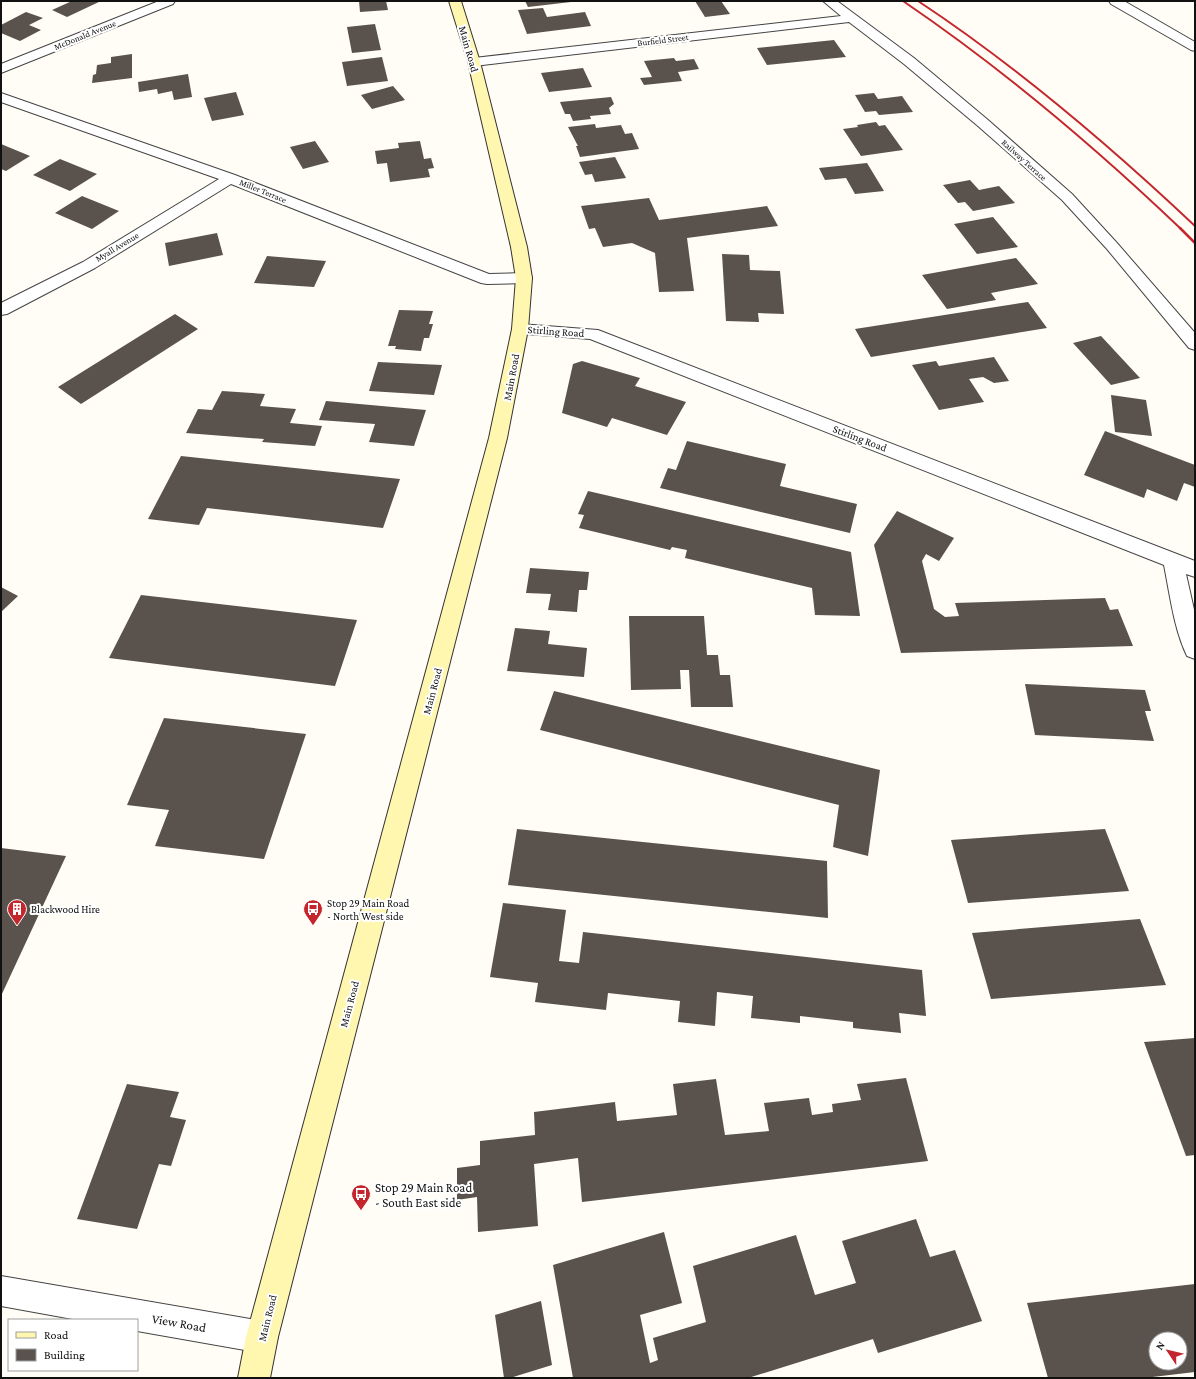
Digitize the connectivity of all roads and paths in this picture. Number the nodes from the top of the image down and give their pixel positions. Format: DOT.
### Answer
graph roads {
  1 [pos="169,1"];
  2 [pos="455,1"];
  3 [pos="829,1"];
  4 [pos="1115,1"];
  5 [pos="853,18"];
  6 [pos="1195,47"];
  7 [pos="474,62"];
  8 [pos="1,68"];
  9 [pos="1,97"];
  10 [pos="230,178"];
  11 [pos="524,278"];
  12 [pos="1,310"];
  13 [pos="520,329"];
  14 [pos="1195,344"];
  15 [pos="1173,560"];
  16 [pos="1195,569"];
  17 [pos="1195,650"];
  18 [pos="1,1291"];
  19 [pos="262,1337"];
  20 [pos="254,1378"];
  1 -- 8 [label="street, McDonald Avenue"];
  2 -- 7 [label="main road, Main Road"];
  3 -- 5 [label="street, Railway Terrace"];
  4 -- 6 [label="street"];
  5 -- 7 [label="street, Burfield Street"];
  5 -- 14 [label="street, Railway Terrace"];
  7 -- 11 [label="main road, Main Road"];
  9 -- 10 [label="street, Miller Terrace"];
  10 -- 11 [label="street, Miller Terrace"];
  10 -- 12 [label="street, Myall Avenue"];
  11 -- 13 [label="main road, Main Road"];
  13 -- 15 [label="street, Stirling Road"];
  13 -- 19 [label="main road, Main Road"];
  15 -- 16 [label="street, Stirling Road"];
  15 -- 17 [label="street"];
  18 -- 19 [label="street, View Road"];
  19 -- 20 [label="main road, Main Road"];
}
